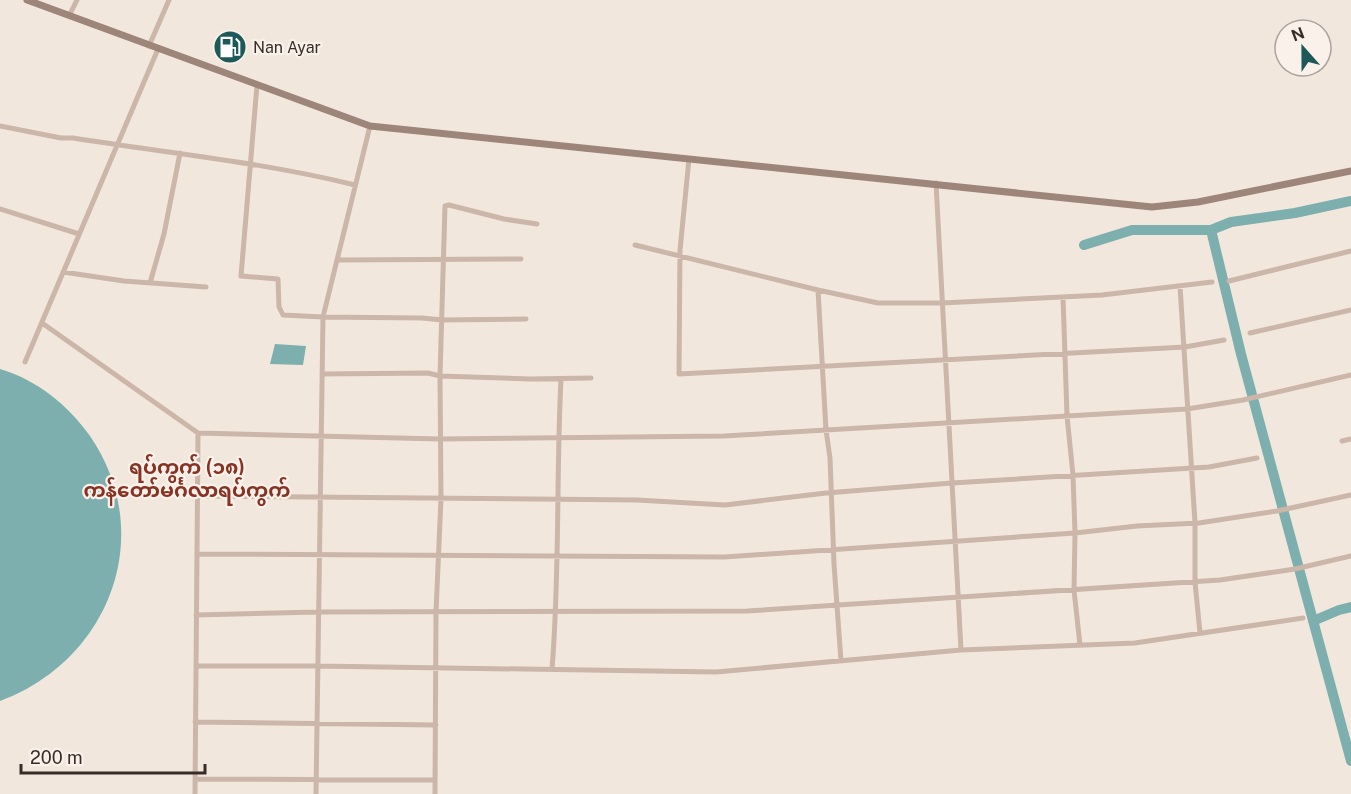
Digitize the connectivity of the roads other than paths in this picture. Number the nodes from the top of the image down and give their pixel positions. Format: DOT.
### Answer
graph roads {
  1 [pos="27,0"];
  2 [pos="77,0"];
  3 [pos="169,0"];
  4 [pos="69,16"];
  5 [pos="149,46"];
  6 [pos="158,49"];
  7 [pos="257,85"];
  8 [pos="0,126"];
  9 [pos="370,126"];
  10 [pos="118,144"];
  11 [pos="180,153"];
  12 [pos="689,159"];
  13 [pos="251,164"];
  14 [pos="1351,171"];
  15 [pos="936,183"];
  16 [pos="355,185"];
  17 [pos="0,209"];
  18 [pos="537,224"];
  19 [pos="80,234"];
  20 [pos="635,245"];
  21 [pos="1351,251"];
  22 [pos="680,256"];
  23 [pos="337,260"];
  24 [pos="522,260"];
  25 [pos="443,261"];
  26 [pos="63,272"];
  27 [pos="1229,281"];
  28 [pos="1212,282"];
  29 [pos="150,283"];
  30 [pos="1180,286"];
  31 [pos="206,287"];
  32 [pos="818,290"];
  33 [pos="1064,297"];
  34 [pos="942,303"];
  35 [pos="1351,310"];
  36 [pos="323,317"];
  37 [pos="526,319"];
  38 [pos="441,320"];
  39 [pos="42,322"];
  40 [pos="1250,333"];
  41 [pos="1224,340"];
  42 [pos="1185,347"];
  43 [pos="1065,353"];
  44 [pos="945,361"];
  45 [pos="25,362"];
  46 [pos="823,368"];
  47 [pos="322,374"];
  48 [pos="1351,375"];
  49 [pos="440,376"];
  50 [pos="591,378"];
  51 [pos="561,379"];
  52 [pos="1187,409"];
  53 [pos="1067,416"];
  54 [pos="948,423"];
  55 [pos="826,430"];
  56 [pos="198,433"];
  57 [pos="321,437"];
  58 [pos="558,437"];
  59 [pos="440,439"];
  60 [pos="1351,439"];
  61 [pos="1342,441"];
  62 [pos="1257,458"];
  63 [pos="1192,468"];
  64 [pos="1073,476"];
  65 [pos="952,483"];
  66 [pos="831,492"];
  67 [pos="1351,495"];
  68 [pos="198,496"];
  69 [pos="319,498"];
  70 [pos="441,498"];
  71 [pos="557,500"];
  72 [pos="1195,523"];
  73 [pos="1075,533"];
  74 [pos="954,540"];
  75 [pos="833,549"];
  76 [pos="197,554"];
  77 [pos="319,555"];
  78 [pos="439,555"];
  79 [pos="557,556"];
  80 [pos="1351,556"];
  81 [pos="1195,582"];
  82 [pos="1074,590"];
  83 [pos="958,597"];
  84 [pos="836,605"];
  85 [pos="556,611"];
  86 [pos="318,612"];
  87 [pos="436,612"];
  88 [pos="196,615"];
  89 [pos="1303,618"];
  90 [pos="1200,633"];
  91 [pos="1080,645"];
  92 [pos="961,651"];
  93 [pos="841,661"];
  94 [pos="196,666"];
  95 [pos="318,666"];
  96 [pos="435,668"];
  97 [pos="552,669"];
  98 [pos="195,722"];
  99 [pos="317,722"];
  100 [pos="436,725"];
  101 [pos="195,778"];
  102 [pos="316,779"];
  103 [pos="435,780"];
  104 [pos="195,794"];
  105 [pos="316,794"];
  106 [pos="435,794"];
  1 -- 4 [label="main road"];
  2 -- 4 [label="street"];
  3 -- 5 [label="street"];
  4 -- 5 [label="main road"];
  5 -- 6 [label="main road"];
  6 -- 7 [label="main road"];
  6 -- 10 [label="street"];
  7 -- 9 [label="main road"];
  7 -- 13 [label="street"];
  8 -- 10 [label="street"];
  9 -- 12 [label="main road"];
  9 -- 16 [label="street"];
  10 -- 11 [label="street"];
  10 -- 19 [label="street"];
  11 -- 13 [label="street"];
  11 -- 29 [label="street"];
  12 -- 15 [label="main road"];
  12 -- 22 [label="street"];
  13 -- 16 [label="street"];
  13 -- 36 [label="street"];
  14 -- 15 [label="main road"];
  15 -- 34 [label="street"];
  16 -- 23 [label="street"];
  17 -- 19 [label="street"];
  18 -- 25 [label="street"];
  19 -- 26 [label="street"];
  20 -- 22 [label="street"];
  21 -- 27 [label="street"];
  22 -- 32 [label="street"];
  22 -- 46 [label="street"];
  23 -- 25 [label="street"];
  23 -- 36 [label="street"];
  24 -- 25 [label="street"];
  25 -- 38 [label="street"];
  26 -- 29 [label="street"];
  26 -- 39 [label="street"];
  28 -- 30 [label="street"];
  29 -- 31 [label="street"];
  30 -- 33 [label="street"];
  30 -- 42 [label="street"];
  32 -- 34 [label="street"];
  32 -- 46 [label="street"];
  33 -- 34 [label="street"];
  33 -- 43 [label="street"];
  34 -- 44 [label="street"];
  35 -- 40 [label="street"];
  36 -- 38 [label="street"];
  36 -- 47 [label="street"];
  37 -- 38 [label="street"];
  38 -- 49 [label="street"];
  39 -- 45 [label="street"];
  39 -- 56 [label="street"];
  41 -- 42 [label="street"];
  42 -- 43 [label="street"];
  42 -- 52 [label="street"];
  43 -- 44 [label="street"];
  43 -- 53 [label="street"];
  44 -- 46 [label="street"];
  44 -- 54 [label="street"];
  46 -- 55 [label="street"];
  47 -- 49 [label="street"];
  47 -- 57 [label="street"];
  48 -- 52 [label="street"];
  49 -- 51 [label="street"];
  49 -- 59 [label="street"];
  50 -- 51 [label="street"];
  51 -- 58 [label="street"];
  52 -- 53 [label="street"];
  52 -- 63 [label="street"];
  53 -- 54 [label="street"];
  53 -- 64 [label="street"];
  54 -- 55 [label="street"];
  54 -- 65 [label="street"];
  55 -- 58 [label="street"];
  55 -- 66 [label="street"];
  56 -- 57 [label="street"];
  56 -- 68 [label="street"];
  57 -- 59 [label="street"];
  57 -- 69 [label="street"];
  58 -- 59 [label="street"];
  58 -- 71 [label="street"];
  59 -- 70 [label="street"];
  60 -- 61 [label="street"];
  62 -- 63 [label="street"];
  63 -- 64 [label="street"];
  63 -- 72 [label="street"];
  64 -- 65 [label="street"];
  64 -- 73 [label="street"];
  65 -- 66 [label="street"];
  65 -- 74 [label="street"];
  66 -- 71 [label="street"];
  66 -- 75 [label="street"];
  67 -- 72 [label="street"];
  68 -- 69 [label="street"];
  68 -- 76 [label="street"];
  69 -- 70 [label="street"];
  69 -- 77 [label="street"];
  70 -- 71 [label="street"];
  70 -- 78 [label="street"];
  71 -- 79 [label="street"];
  72 -- 73 [label="street"];
  72 -- 81 [label="street"];
  73 -- 74 [label="street"];
  73 -- 82 [label="street"];
  74 -- 75 [label="street"];
  74 -- 83 [label="street"];
  75 -- 79 [label="street"];
  75 -- 84 [label="street"];
  76 -- 77 [label="street"];
  76 -- 88 [label="street"];
  77 -- 78 [label="street"];
  77 -- 86 [label="street"];
  78 -- 79 [label="street"];
  78 -- 87 [label="street"];
  79 -- 85 [label="street"];
  80 -- 81 [label="street"];
  81 -- 82 [label="street"];
  81 -- 90 [label="street"];
  82 -- 83 [label="street"];
  82 -- 91 [label="street"];
  83 -- 84 [label="street"];
  83 -- 92 [label="street"];
  84 -- 85 [label="street"];
  84 -- 93 [label="street"];
  85 -- 87 [label="street"];
  85 -- 97 [label="street"];
  86 -- 87 [label="street"];
  86 -- 88 [label="street"];
  86 -- 95 [label="street"];
  87 -- 96 [label="street"];
  88 -- 94 [label="street"];
  89 -- 90 [label="street"];
  90 -- 91 [label="street"];
  91 -- 92 [label="street"];
  92 -- 93 [label="street"];
  93 -- 97 [label="street"];
  94 -- 95 [label="street"];
  94 -- 98 [label="street"];
  95 -- 96 [label="street"];
  95 -- 99 [label="street"];
  96 -- 97 [label="street"];
  96 -- 100 [label="street"];
  98 -- 99 [label="street"];
  98 -- 101 [label="street"];
  99 -- 100 [label="street"];
  99 -- 102 [label="street"];
  100 -- 103 [label="street"];
  101 -- 102 [label="street"];
  101 -- 104 [label="street"];
  102 -- 103 [label="street"];
  102 -- 105 [label="street"];
  103 -- 106 [label="street"];
}
